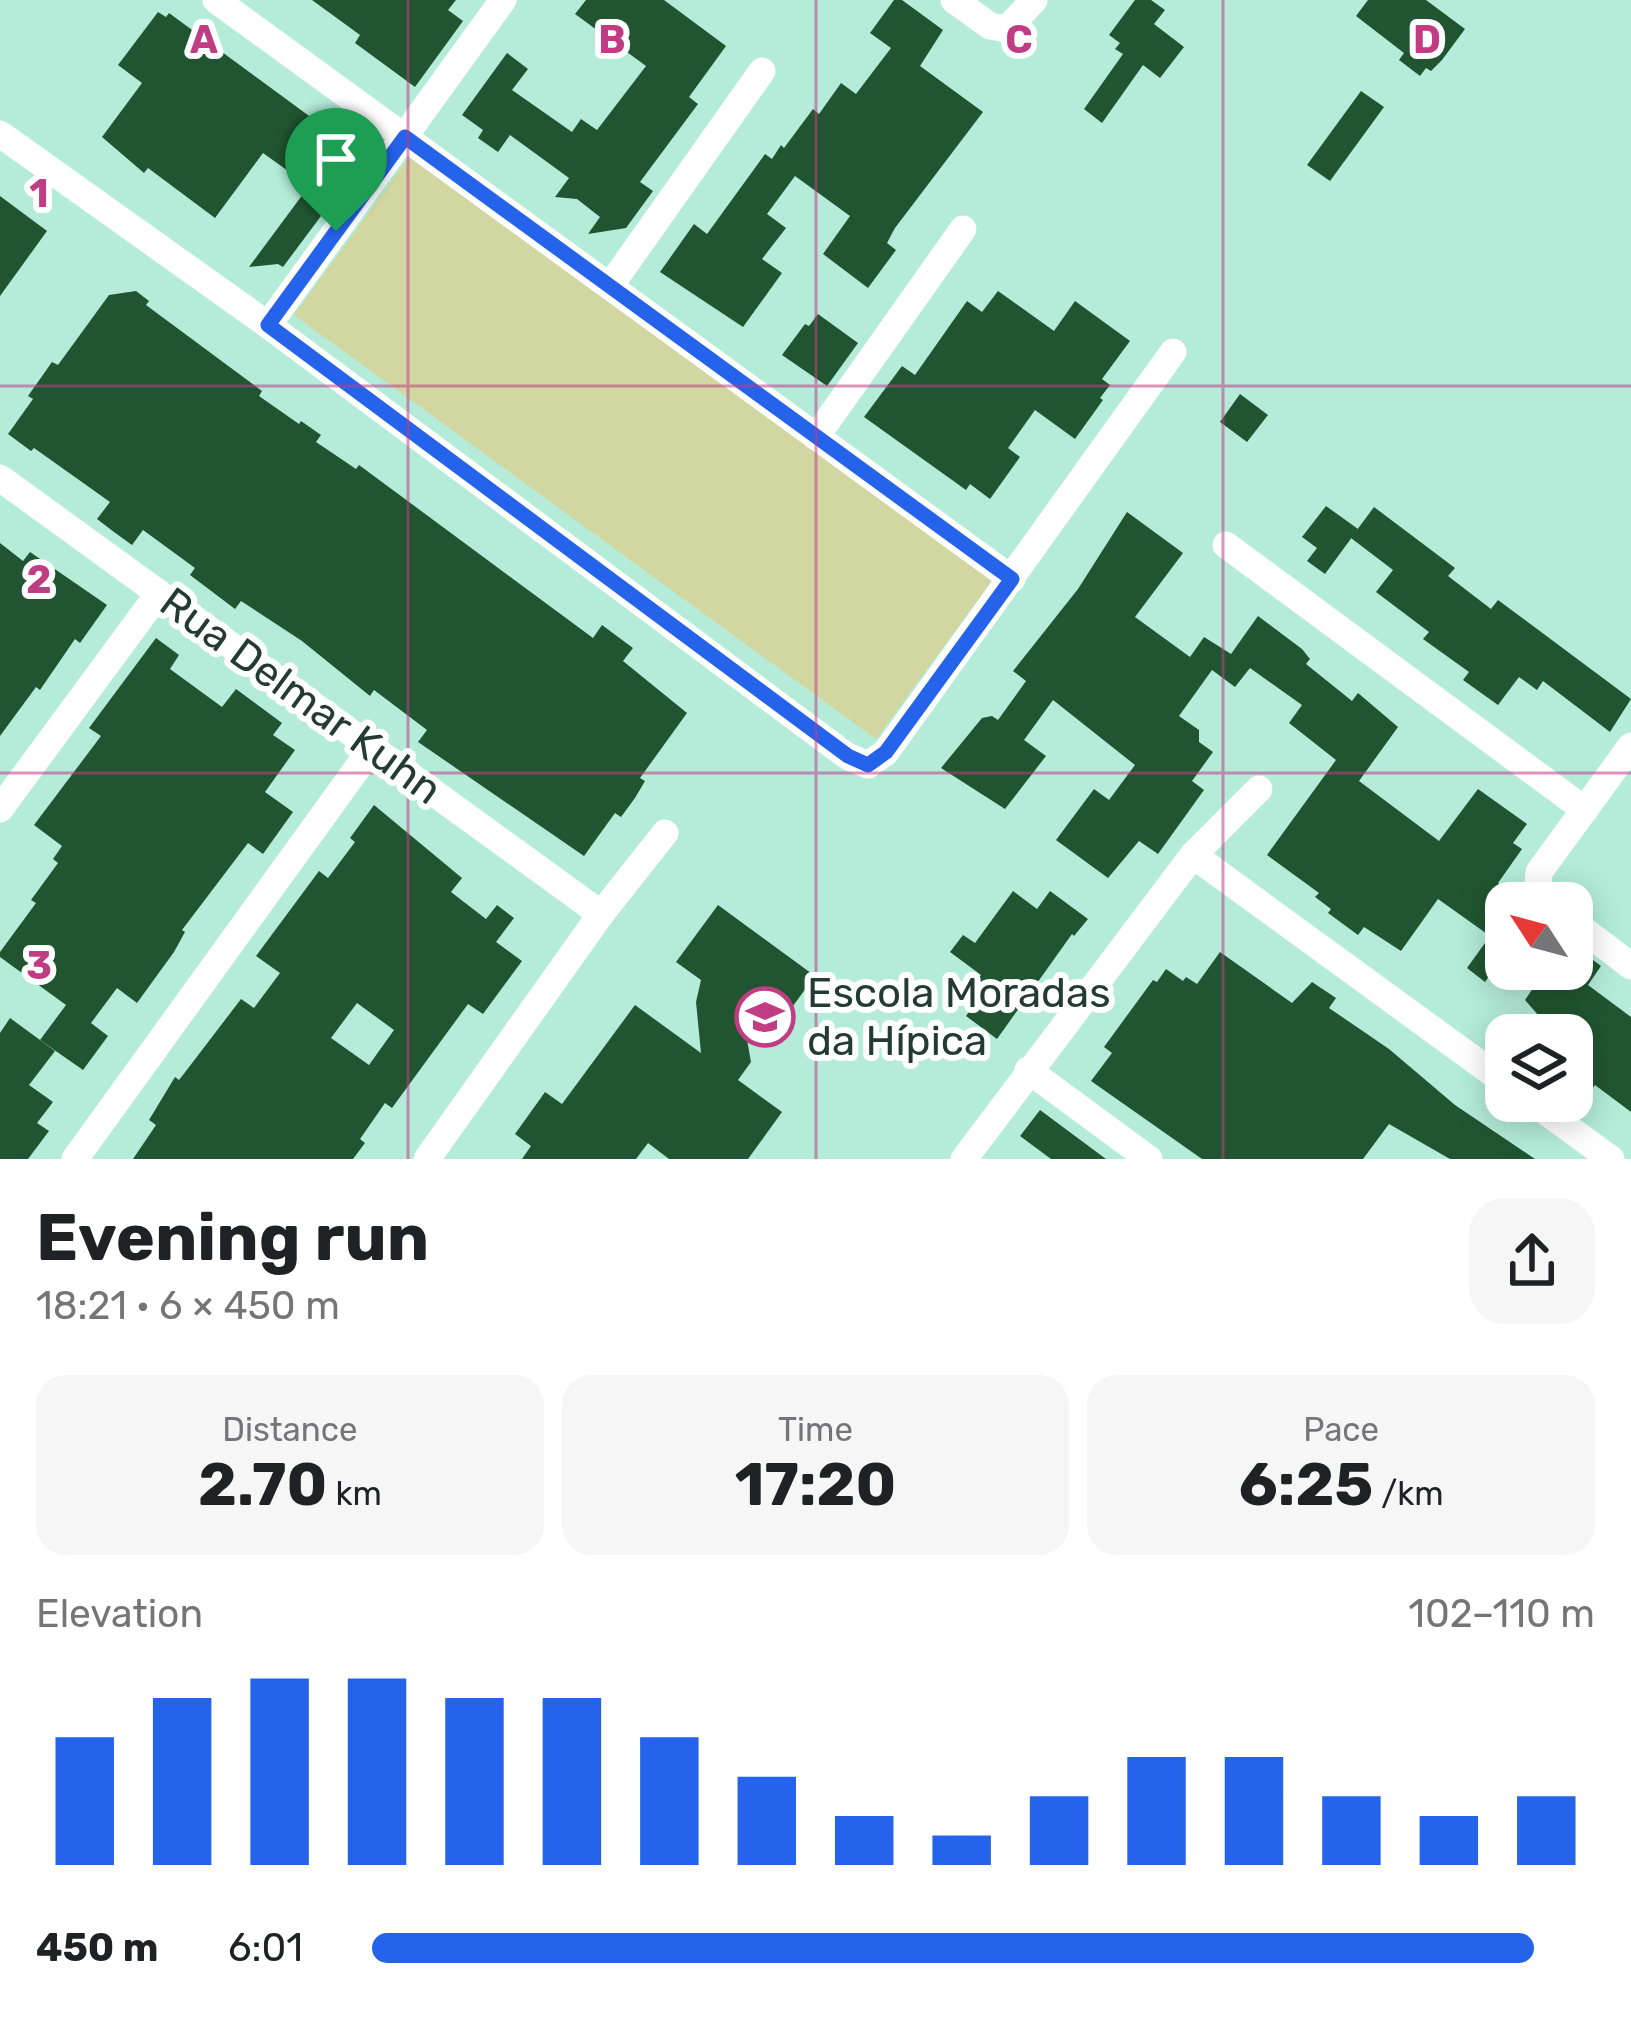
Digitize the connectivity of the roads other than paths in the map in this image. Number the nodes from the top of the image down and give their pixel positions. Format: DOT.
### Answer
graph roads {
  1 [pos="216,0"];
  2 [pos="503,0"];
  3 [pos="954,0"];
  4 [pos="1034,0"];
  5 [pos="762,71"];
  6 [pos="0,134"];
  7 [pos="405,137"];
  8 [pos="963,229"];
  9 [pos="610,286"];
  10 [pos="268,325"];
  11 [pos="1173,352"];
  12 [pos="816,436"];
  13 [pos="0,478"];
  14 [pos="1226,545"];
  15 [pos="1012,579"];
  16 [pos="159,593"];
  17 [pos="1631,746"];
  18 [pos="372,748"];
  19 [pos="1259,789"];
  20 [pos="0,809"];
  21 [pos="1585,810"];
  22 [pos="665,833"];
  23 [pos="1193,855"];
  24 [pos="1539,882"];
  25 [pos="601,914"];
  26 [pos="1593,937"];
  27 [pos="1631,966"];
  28 [pos="1485,1067"];
  29 [pos="1028,1070"];
  30 [pos="1561,1122"];
  31 [pos="75,1159"];
  32 [pos="428,1159"];
  33 [pos="964,1159"];
  34 [pos="1149,1159"];
  35 [pos="1611,1159"];
  1 -- 7 [label="street"];
  2 -- 7 [label="street"];
  3 -- 4 [label="street"];
  5 -- 9 [label="street"];
  6 -- 10 [label="street"];
  7 -- 9 [label="street"];
  7 -- 10 [label="street"];
  8 -- 12 [label="street"];
  9 -- 12 [label="street"];
  10 -- 15 [label="street"];
  11 -- 15 [label="street"];
  12 -- 15 [label="street"];
  13 -- 16 [label="street, Rua Delmar Kuhn"];
  14 -- 21 [label="street"];
  16 -- 18 [label="street, Rua Delmar Kuhn"];
  16 -- 20 [label="street"];
  17 -- 21 [label="street"];
  18 -- 25 [label="street, Rua Delmar Kuhn"];
  18 -- 31 [label="street"];
  19 -- 23 [label="street"];
  21 -- 24 [label="street"];
  22 -- 25 [label="street"];
  23 -- 28 [label="street"];
  23 -- 29 [label="street"];
  25 -- 32 [label="street"];
  26 -- 27 [label="street"];
  29 -- 33 [label="street"];
  29 -- 34 [label="street"];
  30 -- 35 [label="street"];
}
